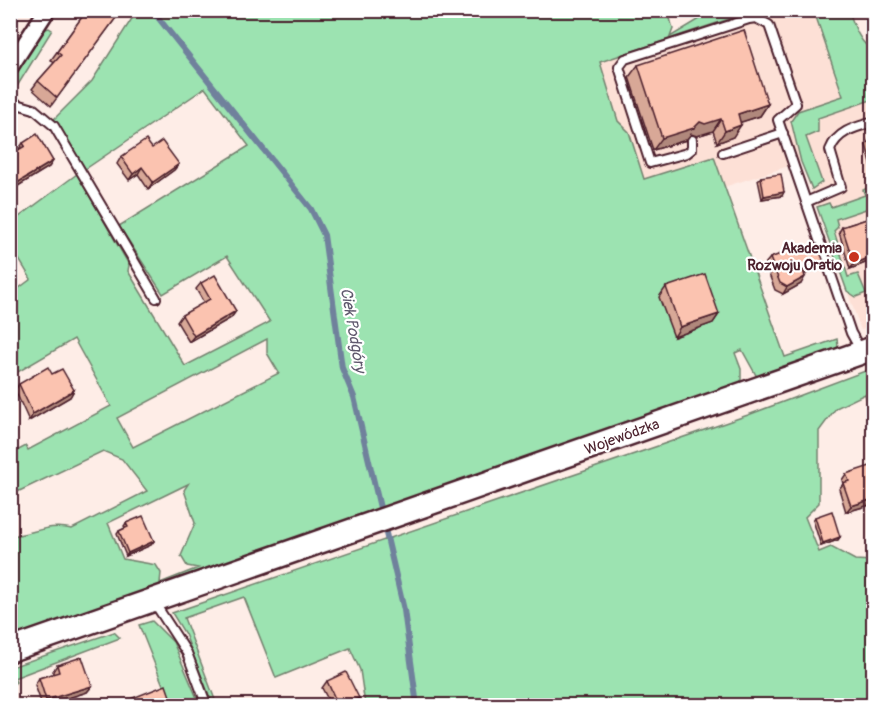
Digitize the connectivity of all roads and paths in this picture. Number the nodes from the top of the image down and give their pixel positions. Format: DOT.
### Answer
graph roads {
  1 [pos="48,10"];
  2 [pos="10,67"];
  3 [pos="10,102"];
  4 [pos="873,122"];
  5 [pos="783,134"];
  6 [pos="692,140"];
  7 [pos="723,153"];
  8 [pos="806,202"];
  9 [pos="156,298"];
  10 [pos="867,350"];
  11 [pos="153,601"];
  12 [pos="10,650"];
  13 [pos="207,705"];
  1 -- 2 [label="street"];
  3 -- 9 [label="lane"];
  4 -- 8 [label="lane"];
  5 -- 6 [label="lane"];
  5 -- 7 [label="lane"];
  5 -- 8 [label="lane"];
  8 -- 10 [label="lane"];
  10 -- 11 [label="main road, Wojewódzka"];
  11 -- 12 [label="main road, Wojewódzka"];
  11 -- 13 [label="lane"];
}
